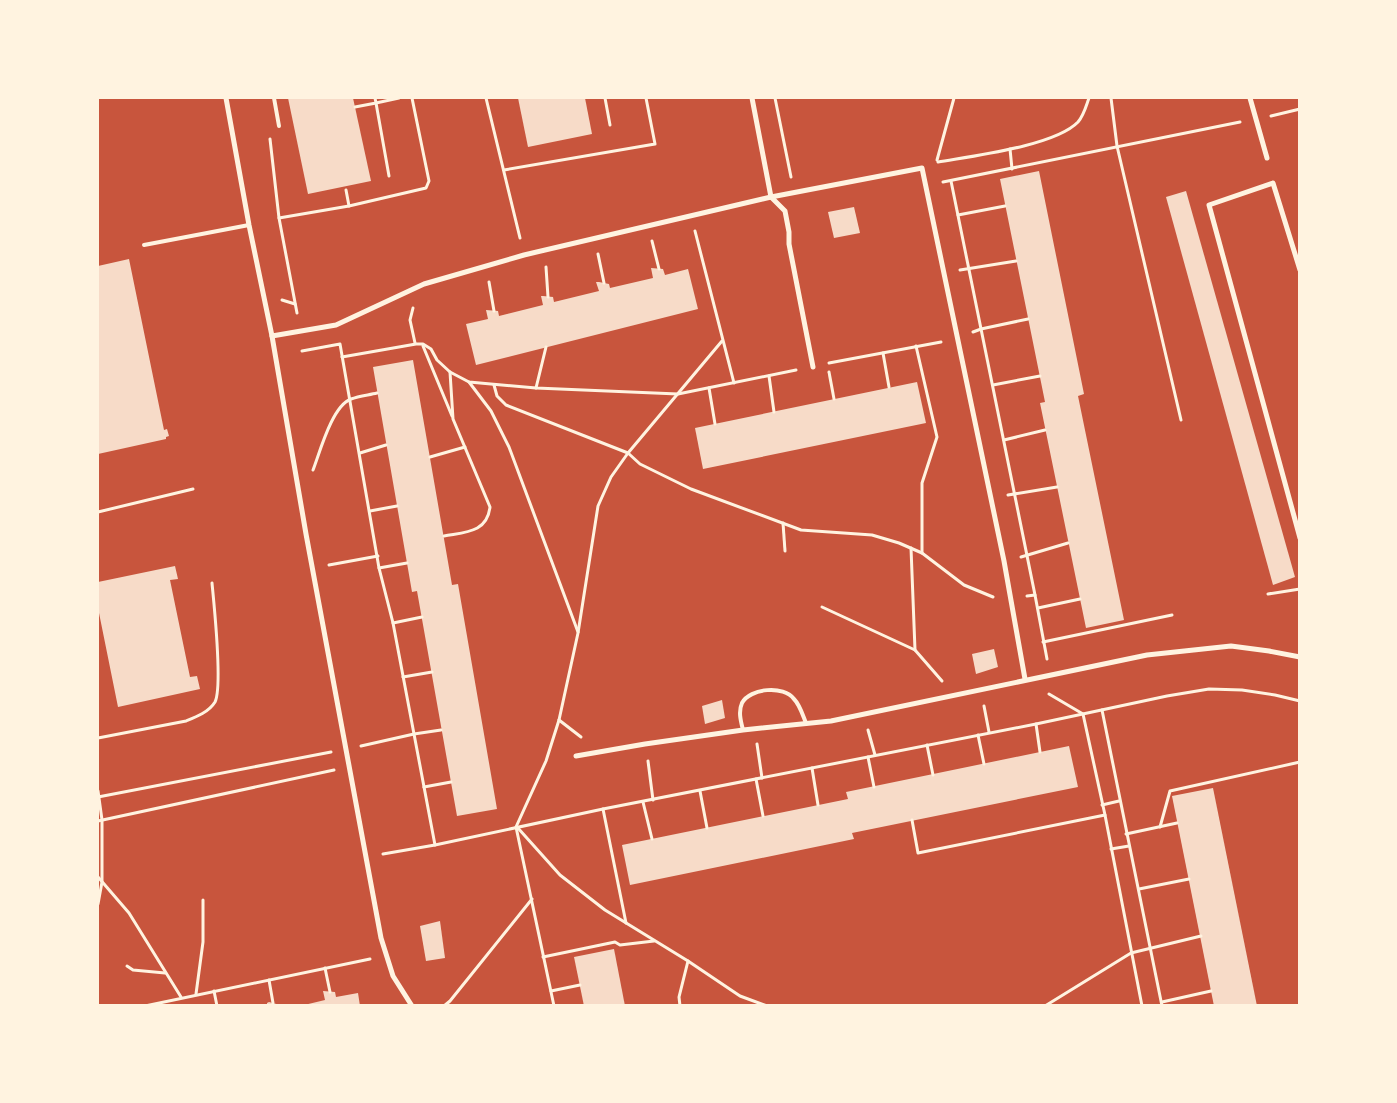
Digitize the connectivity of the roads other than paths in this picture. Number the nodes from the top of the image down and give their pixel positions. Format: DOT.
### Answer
graph roads {
  1 [pos="226,98"];
  2 [pos="274,98"];
  3 [pos="752,98"];
  4 [pos="1250,98"];
  5 [pos="279,126"];
  6 [pos="1267,158"];
  7 [pos="772,197"];
  8 [pos="249,225"];
  9 [pos="144,245"];
  10 [pos="1300,270"];
  11 [pos="272,336"];
  12 [pos="813,367"];
  13 [pos="1300,538"];
  14 [pos="1300,657"];
  15 [pos="1025,679"];
  16 [pos="806,723"];
  17 [pos="743,730"];
  18 [pos="576,756"];
  19 [pos="411,1004"];
  1 -- 8 [label="street"];
  2 -- 5 [label="lane"];
  3 -- 7 [label="street"];
  4 -- 6 [label="street"];
  7 -- 11 [label="street"];
  7 -- 12 [label="street"];
  7 -- 15 [label="street"];
  8 -- 9 [label="lane"];
  8 -- 11 [label="street"];
  10 -- 13 [label="street"];
  11 -- 19 [label="street"];
  14 -- 15 [label="street"];
  15 -- 16 [label="street"];
  16 -- 17 [label="street"];
  16 -- 17 [label="lane"];
  17 -- 18 [label="street"];
}
